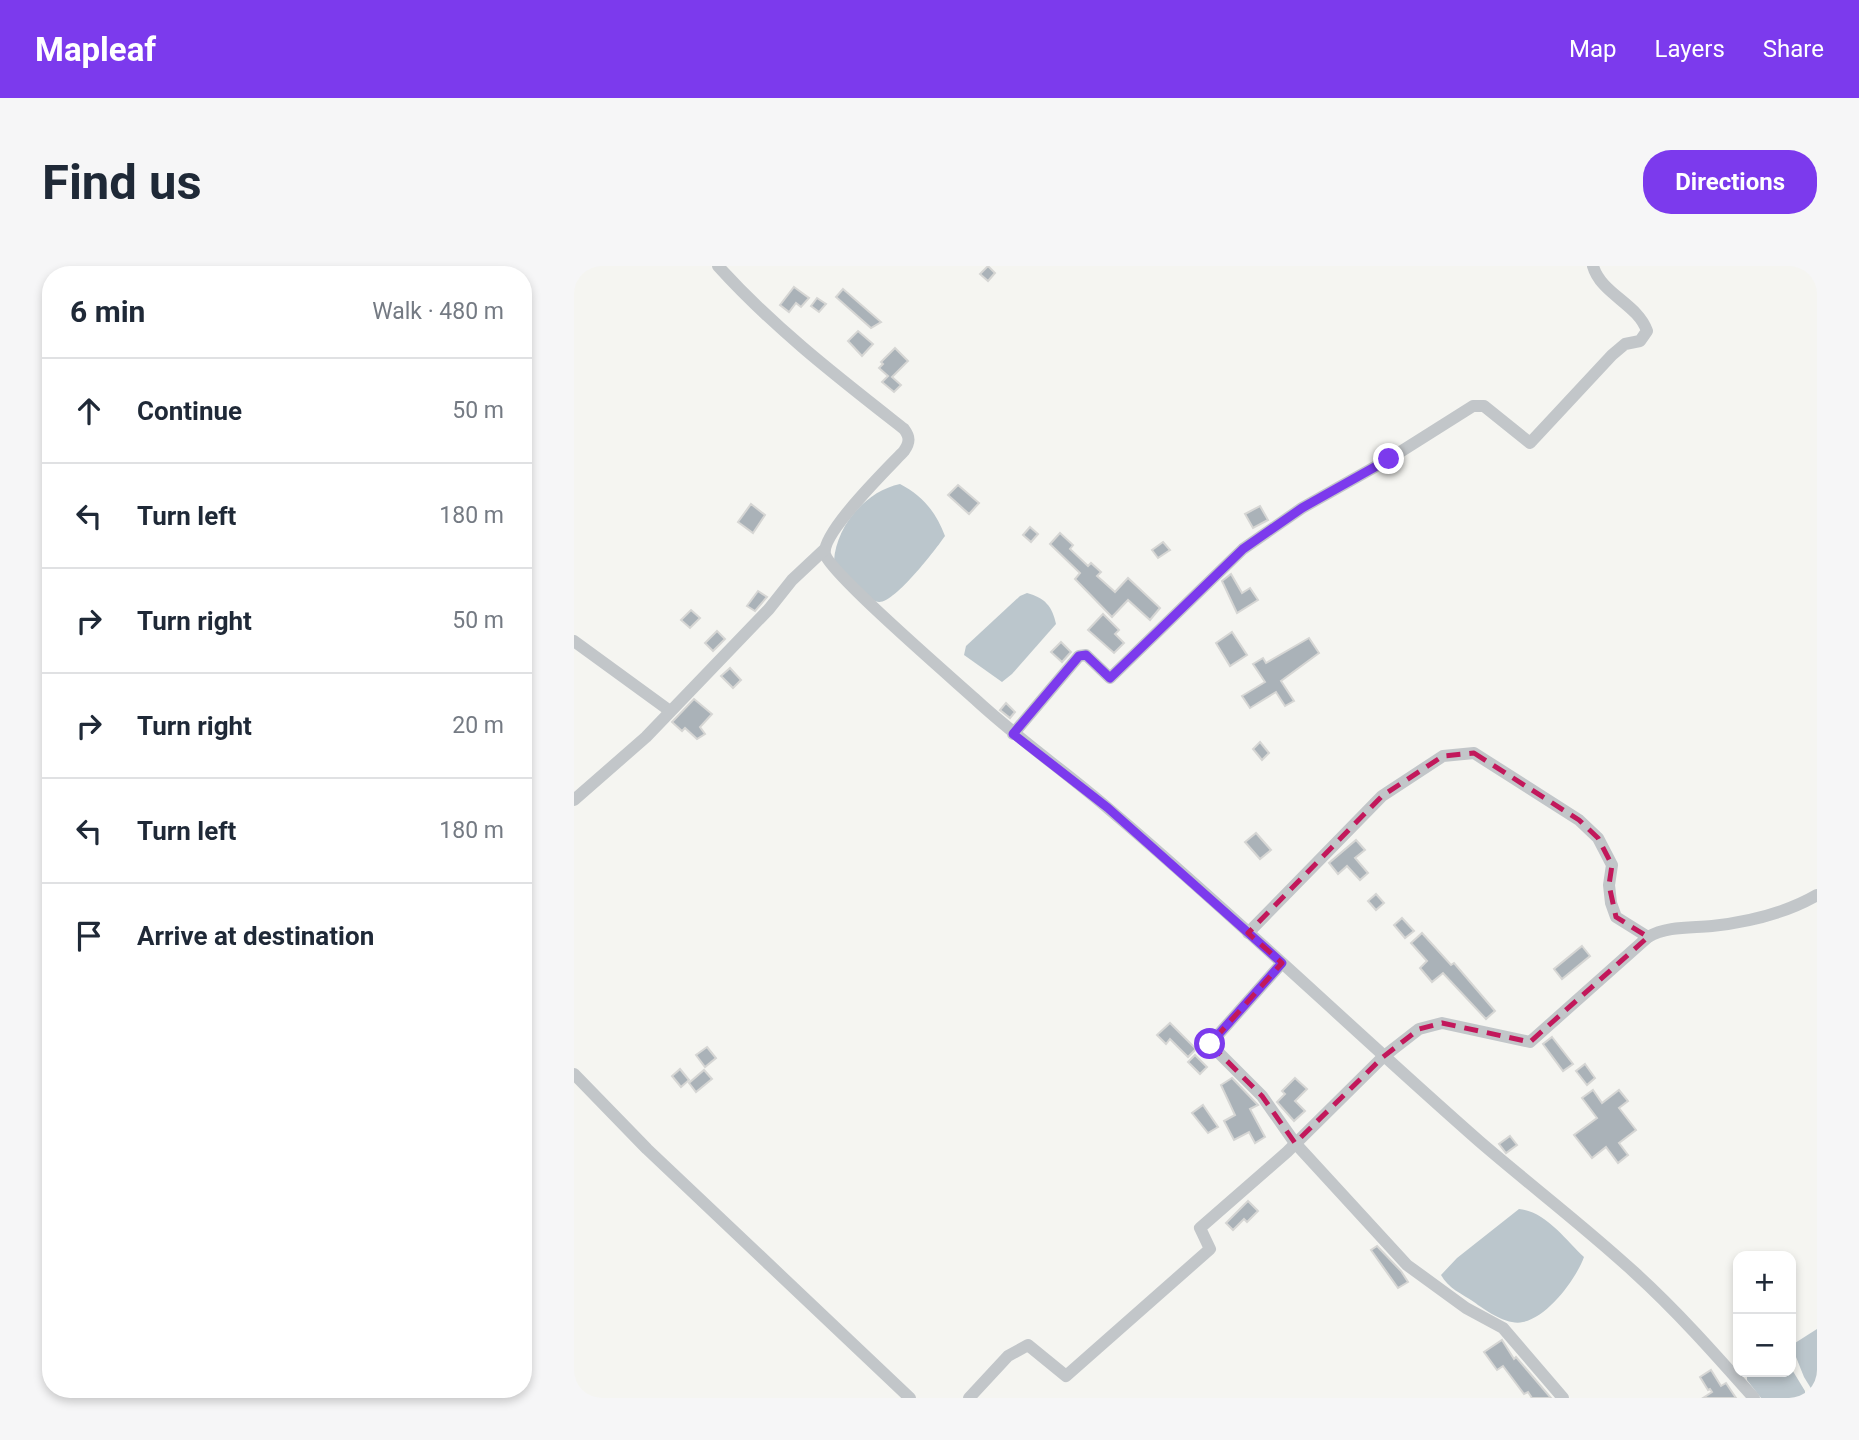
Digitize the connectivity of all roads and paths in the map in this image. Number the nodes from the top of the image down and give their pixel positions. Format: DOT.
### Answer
graph roads {
  1 [pos="718,266"];
  2 [pos="1593,266"];
  3 [pos="824,550"];
  4 [pos="574,641"];
  5 [pos="670,711"];
  6 [pos="1013,734"];
  7 [pos="574,800"];
  8 [pos="1817,895"];
  9 [pos="1248,933"];
  10 [pos="1648,937"];
  11 [pos="1282,963"];
  12 [pos="1383,1057"];
  13 [pos="574,1073"];
  14 [pos="1295,1143"];
  15 [pos="1817,1394"];
  16 [pos="911,1398"];
  17 [pos="969,1398"];
  18 [pos="1563,1398"];
  19 [pos="1754,1398"];
  20 [pos="1811,1398"];
  1 -- 3 [label="street"];
  2 -- 6 [label="street"];
  3 -- 5 [label="street"];
  3 -- 6 [label="street"];
  4 -- 5 [label="street"];
  5 -- 7 [label="street"];
  6 -- 9 [label="street"];
  8 -- 10 [label="street"];
  9 -- 10 [label="street"];
  9 -- 11 [label="street"];
  10 -- 12 [label="street"];
  11 -- 12 [label="street"];
  11 -- 14 [label="street"];
  12 -- 14 [label="street"];
  12 -- 19 [label="street"];
  13 -- 16 [label="street"];
  14 -- 17 [label="street"];
  14 -- 18 [label="street"];
  15 -- 20 [label="street"];
}
